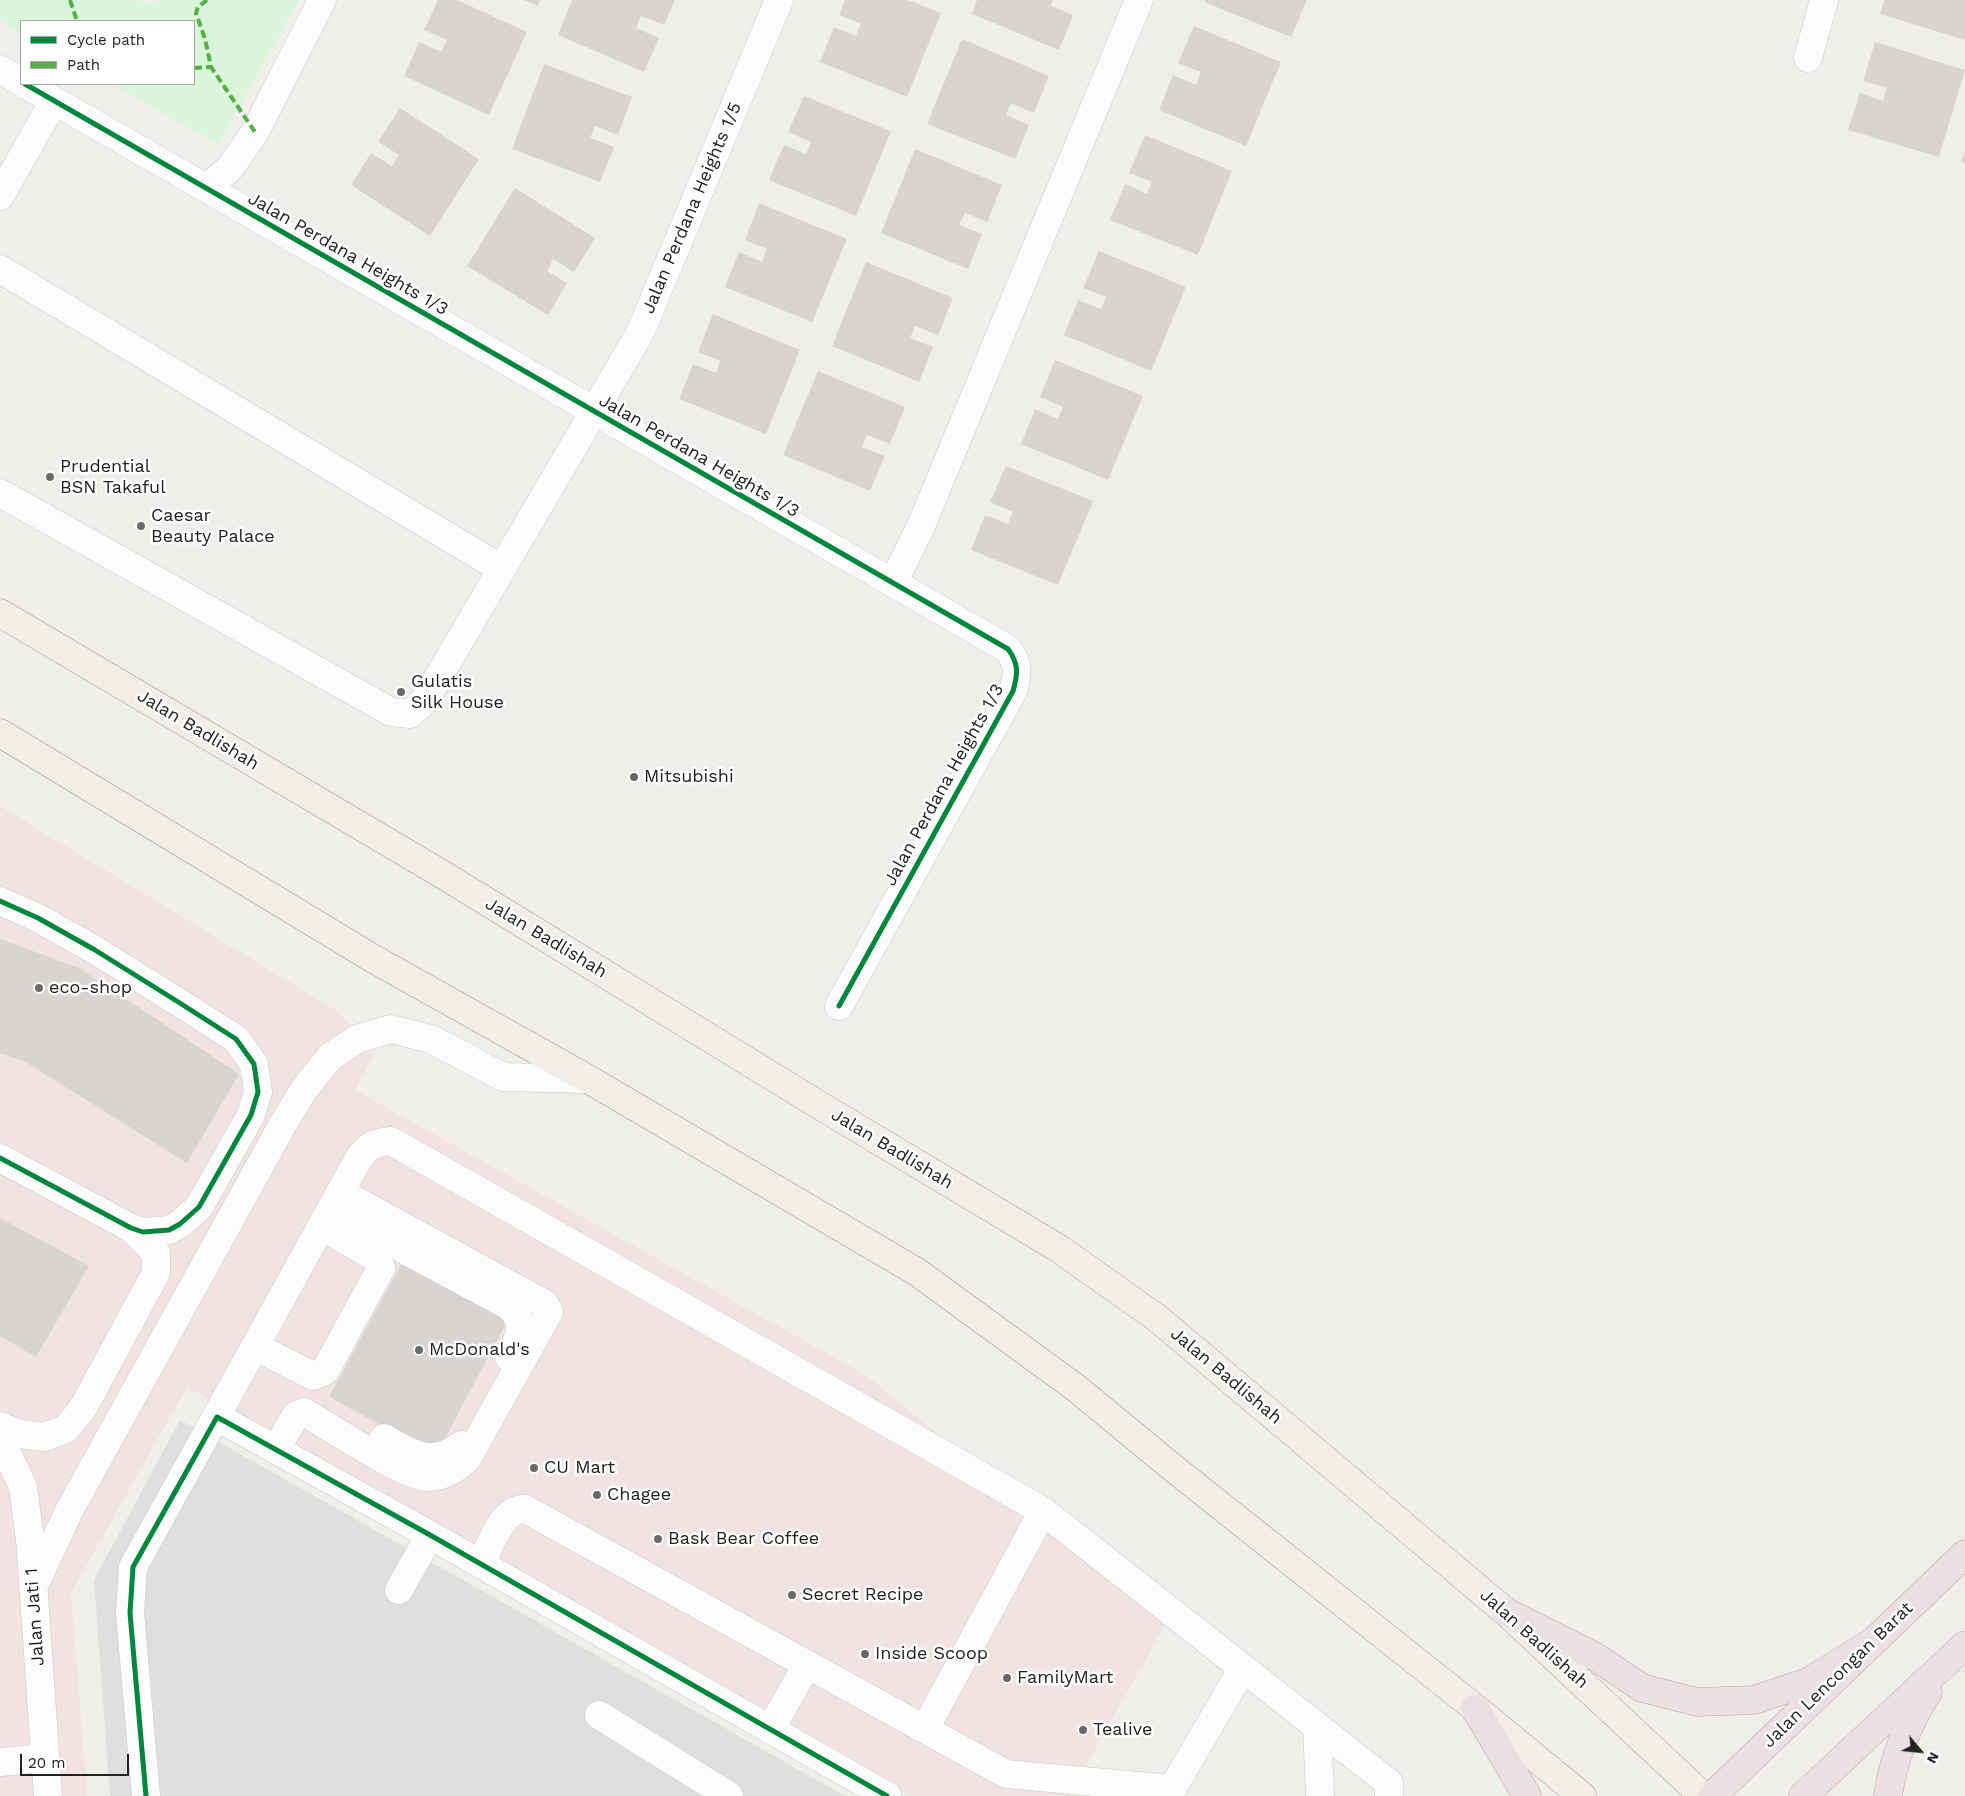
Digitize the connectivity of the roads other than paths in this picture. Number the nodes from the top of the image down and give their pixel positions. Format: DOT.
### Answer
graph roads {
  1 [pos="322,0"];
  2 [pos="779,0"];
  3 [pos="1139,0"];
  4 [pos="1824,0"];
  5 [pos="1808,58"];
  6 [pos="0,69"];
  7 [pos="20,81"];
  8 [pos="27,85"];
  9 [pos="54,100"];
  10 [pos="207,188"];
  11 [pos="0,196"];
  12 [pos="0,269"];
  13 [pos="593,410"];
  14 [pos="0,493"];
  15 [pos="502,569"];
  16 [pos="893,583"];
  17 [pos="0,613"];
  18 [pos="0,734"];
  19 [pos="0,901"];
  20 [pos="838,1006"];
  21 [pos="588,1079"];
  22 [pos="251,1115"];
  23 [pos="283,1124"];
  24 [pos="0,1158"];
  25 [pos="331,1209"];
  26 [pos="131,1228"];
  27 [pos="256,1347"];
  28 [pos="217,1417"];
  29 [pos="0,1426"];
  30 [pos="0,1444"];
  31 [pos="276,1450"];
  32 [pos="1043,1511"];
  33 [pos="430,1535"];
  34 [pos="1965,1554"];
  35 [pos="481,1564"];
  36 [pos="32,1588"];
  37 [pos="399,1590"];
  38 [pos="1506,1612"];
  39 [pos="1871,1643"];
  40 [pos="1956,1654"];
  41 [pos="807,1664"];
  42 [pos="1243,1668"];
  43 [pos="1475,1708"];
  44 [pos="599,1715"];
  45 [pos="1317,1726"];
  46 [pos="925,1729"];
  47 [pos="770,1730"];
  48 [pos="44,1758"];
  49 [pos="0,1762"];
  50 [pos="1006,1785"];
  51 [pos="715,1791"];
  52 [pos="48,1796"];
  53 [pos="146,1796"];
  54 [pos="886,1796"];
  55 [pos="1320,1796"];
  56 [pos="1389,1796"];
  57 [pos="1527,1796"];
  58 [pos="1582,1796"];
  59 [pos="1703,1796"];
  60 [pos="1712,1796"];
  61 [pos="1803,1796"];
  62 [pos="1888,1796"];
  1 -- 10 [label="street"];
  2 -- 13 [label="street, Jalan Perdana Heights 1/5"];
  3 -- 16 [label="street"];
  4 -- 5 [label="street"];
  6 -- 7 [label="street"];
  8 -- 9 [label="street, Jalan Perdana Heights 1/3"];
  9 -- 10 [label="street, Jalan Perdana Heights 1/3"];
  9 -- 11 [label="street"];
  10 -- 13 [label="street, Jalan Perdana Heights 1/3"];
  12 -- 15 [label="street"];
  13 -- 15 [label="street, Jalan Perdana Heights 1/5"];
  13 -- 16 [label="street, Jalan Perdana Heights 1/3"];
  14 -- 15 [label="street, Jalan Perdana Heights 1/5"];
  16 -- 20 [label="street, Jalan Perdana Heights 1/3"];
  17 -- 38 [label="main road, Jalan Badlishah"];
  18 -- 21 [label="main road"];
  19 -- 22 [label="street"];
  21 -- 23 [label="street"];
  21 -- 43 [label="main road"];
  22 -- 23 [label="street"];
  22 -- 26 [label="street"];
  23 -- 36 [label="street"];
  24 -- 26 [label="street"];
  25 -- 27 [label="street"];
  25 -- 27 [label="street"];
  25 -- 31 [label="street"];
  25 -- 32 [label="street"];
  26 -- 29 [label="street"];
  27 -- 28 [label="street"];
  28 -- 31 [label="street"];
  28 -- 53 [label="street"];
  30 -- 36 [label="street, Jalan Jati 1"];
  31 -- 33 [label="street"];
  32 -- 42 [label="street"];
  32 -- 46 [label="street"];
  33 -- 35 [label="street"];
  33 -- 37 [label="street"];
  34 -- 39 [label="highway, Jalan Lencongan Barat"];
  35 -- 41 [label="street"];
  35 -- 47 [label="street"];
  36 -- 48 [label="street, Jalan Jati 1"];
  38 -- 39 [label="highway"];
  38 -- 59 [label="main road, Jalan Badlishah"];
  39 -- 60 [label="highway, Jalan Lencongan Barat"];
  40 -- 61 [label="highway"];
  40 -- 62 [label="highway"];
  41 -- 46 [label="street"];
  41 -- 47 [label="street"];
  42 -- 45 [label="street"];
  42 -- 50 [label="street"];
  43 -- 57 [label="highway"];
  43 -- 58 [label="main road"];
  44 -- 51 [label="street"];
  45 -- 55 [label="street"];
  45 -- 56 [label="street"];
  46 -- 50 [label="street"];
  47 -- 54 [label="street"];
  48 -- 49 [label="street"];
  48 -- 52 [label="street, Jalan Jati 1"];
}
